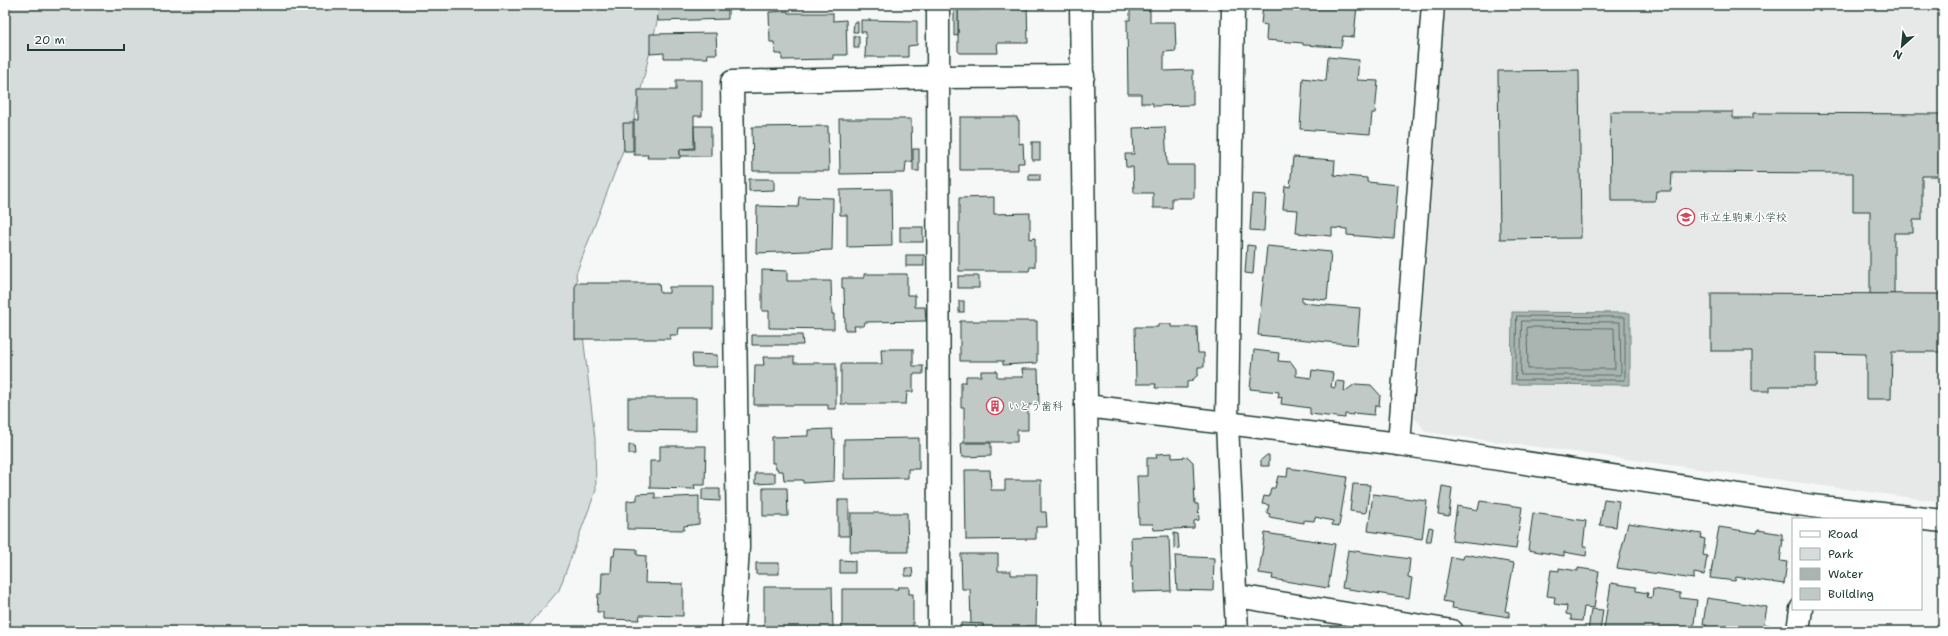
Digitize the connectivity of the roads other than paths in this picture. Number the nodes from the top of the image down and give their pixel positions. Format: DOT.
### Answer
graph roads {
  1 [pos="938,5"];
  2 [pos="1081,5"];
  3 [pos="1233,5"];
  4 [pos="1433,5"];
  5 [pos="1083,76"];
  6 [pos="940,77"];
  7 [pos="1086,406"];
  8 [pos="1227,424"];
  9 [pos="1399,444"];
  10 [pos="1811,512"];
  11 [pos="1899,518"];
  12 [pos="1922,520"];
  13 [pos="1943,521"];
  14 [pos="1237,596"];
  15 [pos="1801,610"];
  16 [pos="733,631"];
  17 [pos="939,631"];
  18 [pos="1089,631"];
  19 [pos="1237,631"];
  20 [pos="1452,631"];
  21 [pos="1798,631"];
  1 -- 6 [label="street"];
  2 -- 5 [label="street"];
  3 -- 8 [label="street"];
  4 -- 9 [label="street"];
  5 -- 6 [label="street"];
  5 -- 7 [label="street"];
  6 -- 16 [label="street"];
  6 -- 17 [label="street"];
  7 -- 8 [label="street"];
  7 -- 18 [label="street"];
  8 -- 9 [label="street"];
  8 -- 14 [label="street"];
  9 -- 10 [label="street"];
  10 -- 11 [label="street"];
  12 -- 13 [label="street"];
  14 -- 19 [label="street"];
  14 -- 20 [label="street"];
  15 -- 21 [label="street"];
}
